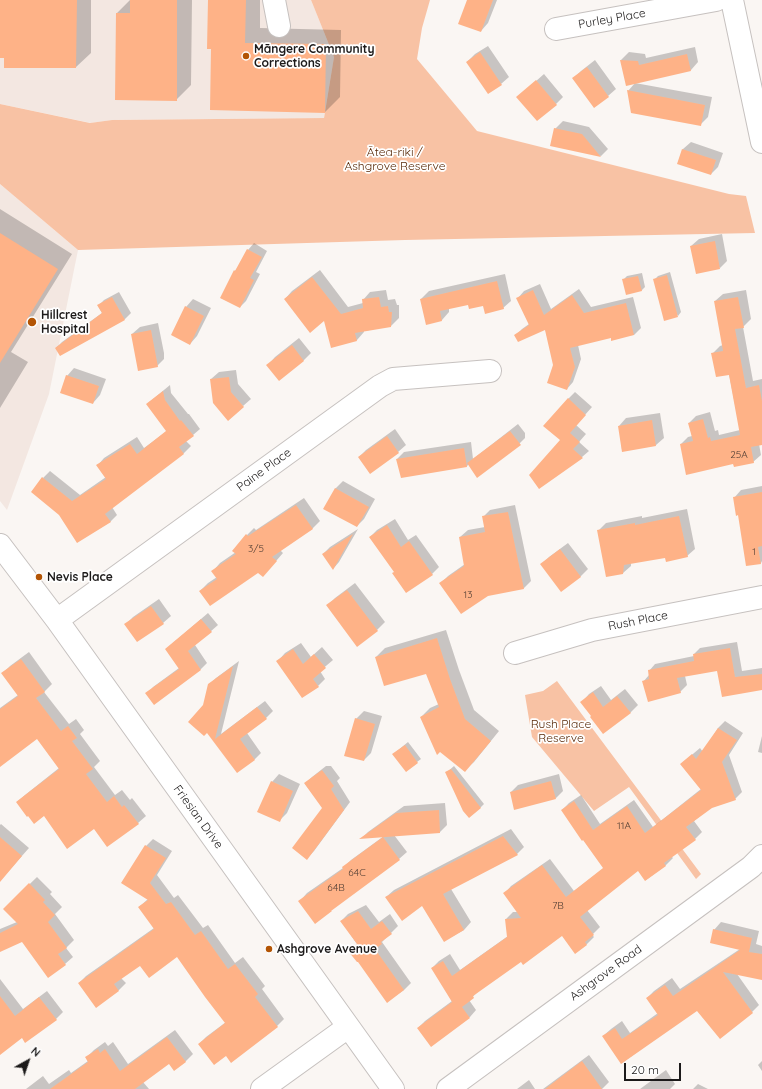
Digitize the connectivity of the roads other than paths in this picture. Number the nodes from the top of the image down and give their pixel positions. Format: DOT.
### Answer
graph roads {
  1 [pos="274,0"];
  2 [pos="716,0"];
  3 [pos="732,0"];
  4 [pos="279,26"];
  5 [pos="556,29"];
  6 [pos="762,142"];
  7 [pos="490,371"];
  8 [pos="0,546"];
  9 [pos="762,597"];
  10 [pos="57,620"];
  11 [pos="515,653"];
  12 [pos="758,868"];
  13 [pos="348,1027"];
  14 [pos="262,1089"];
  15 [pos="394,1089"];
  16 [pos="448,1089"];
  1 -- 4 [label="street"];
  2 -- 5 [label="street, Purley Place"];
  3 -- 6 [label="street"];
  7 -- 10 [label="street, Paine Place"];
  8 -- 10 [label="street, Friesian Drive"];
  9 -- 11 [label="street, Rush Place"];
  10 -- 13 [label="street, Friesian Drive"];
  12 -- 16 [label="street, Ashgrove Road"];
  13 -- 14 [label="street"];
  13 -- 15 [label="street, Friesian Drive"];
}
